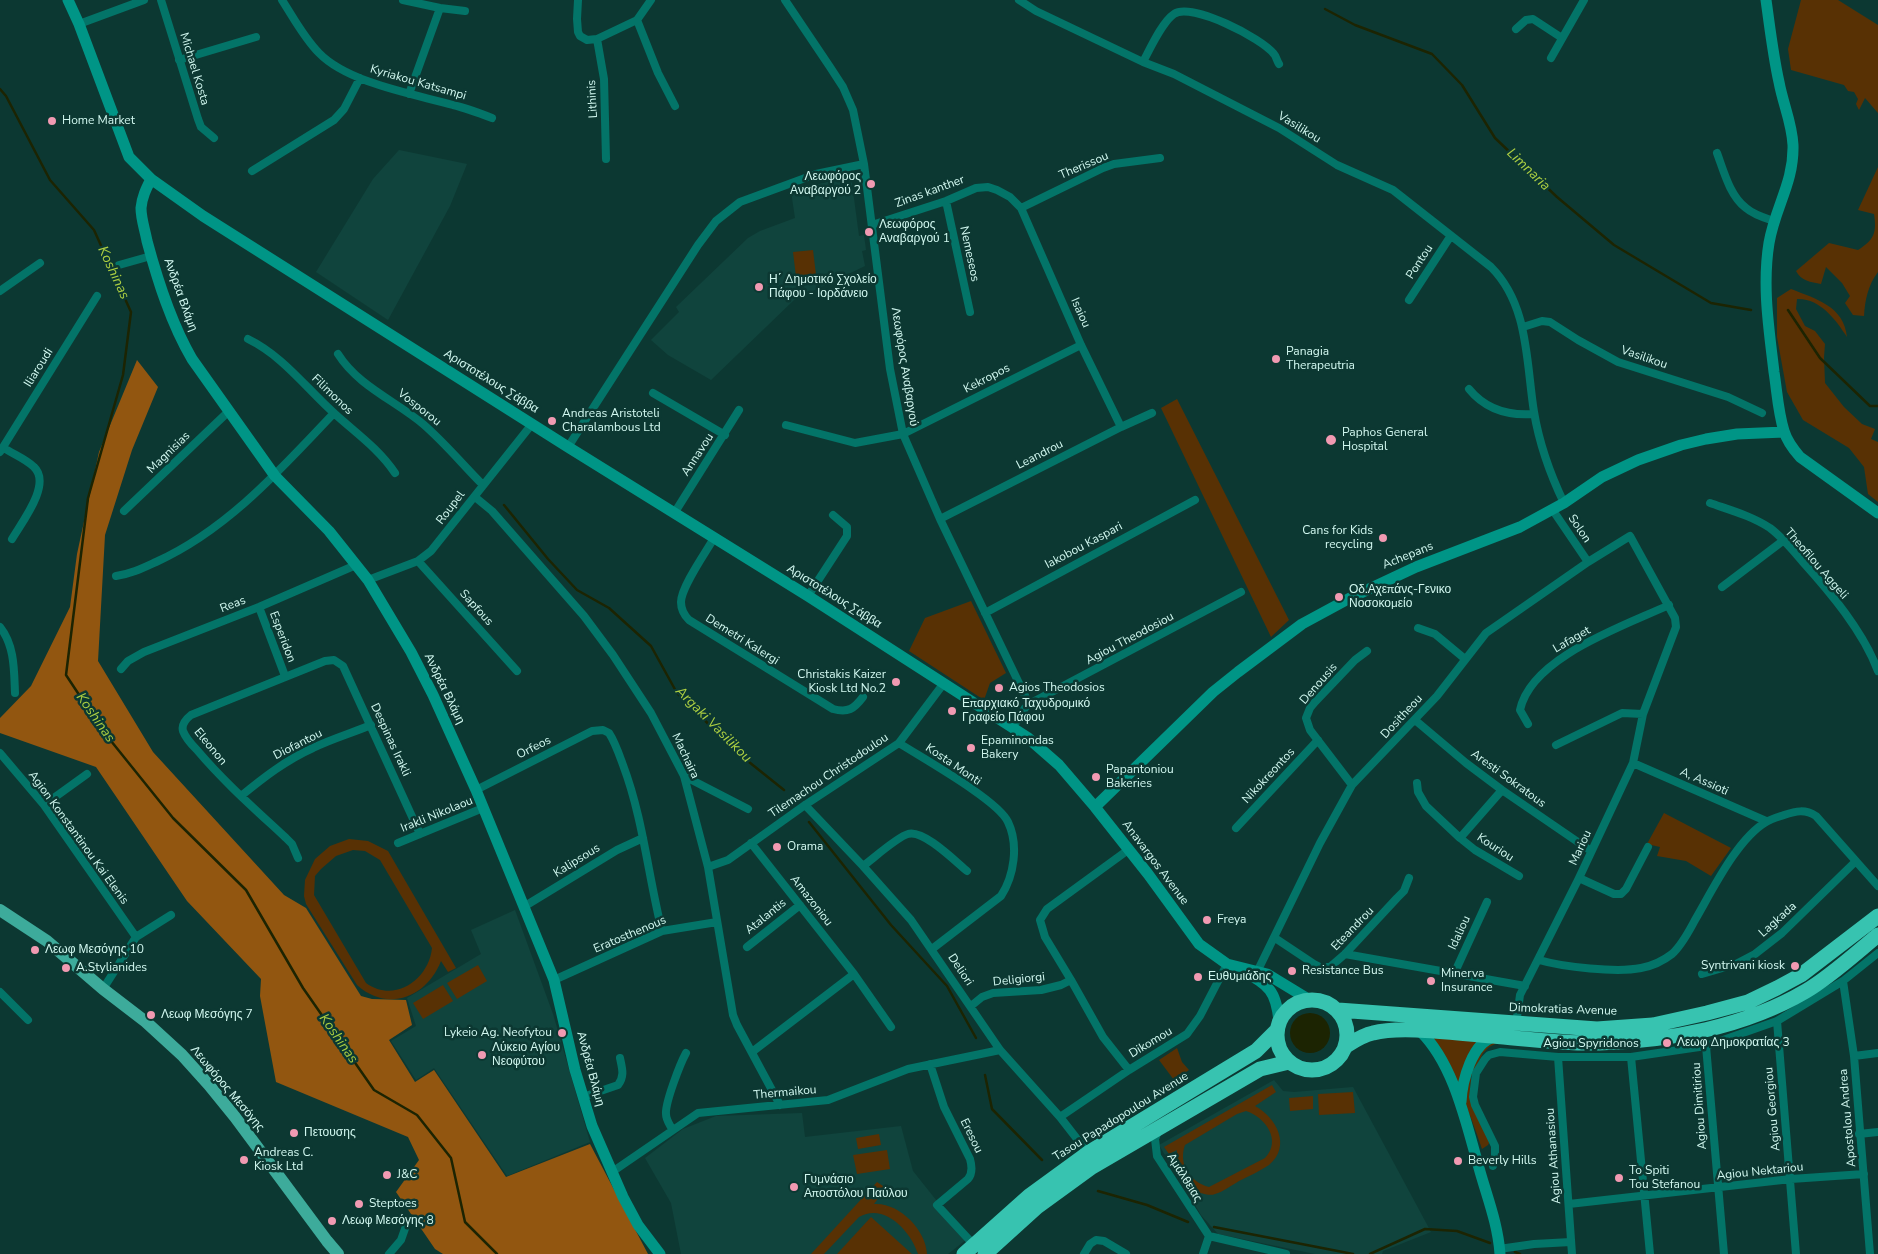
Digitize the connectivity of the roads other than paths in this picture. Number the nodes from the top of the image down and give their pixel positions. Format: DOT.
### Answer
graph roads {
  1 [pos="68,0"];
  2 [pos="144,0"];
  3 [pos="161,0"];
  4 [pos="282,0"];
  5 [pos="403,0"];
  6 [pos="578,0"];
  7 [pos="651,0"];
  8 [pos="785,0"];
  9 [pos="1019,0"];
  10 [pos="1584,0"];
  11 [pos="1766,0"];
  12 [pos="440,8"];
  13 [pos="465,11"];
  14 [pos="637,20"];
  15 [pos="79,24"];
  16 [pos="1516,29"];
  17 [pos="256,37"];
  18 [pos="1562,38"];
  19 [pos="597,39"];
  20 [pos="1551,58"];
  21 [pos="179,60"];
  22 [pos="1142,62"];
  23 [pos="1279,64"];
  24 [pos="360,78"];
  25 [pos="409,94"];
  26 [pos="675,106"];
  27 [pos="492,118"];
  28 [pos="214,138"];
  29 [pos="1717,153"];
  30 [pos="1160,158"];
  31 [pos="606,159"];
  32 [pos="864,164"];
  33 [pos="252,171"];
  34 [pos="151,179"];
  35 [pos="946,201"];
  36 [pos="1021,208"];
  37 [pos="1774,221"];
  38 [pos="872,225"];
  39 [pos="1450,236"];
  40 [pos="151,256"];
  41 [pos="40,263"];
  42 [pos="118,265"];
  43 [pos="0,291"];
  44 [pos="97,296"];
  45 [pos="1409,300"];
  46 [pos="970,312"];
  47 [pos="1522,327"];
  48 [pos="248,339"];
  49 [pos="1082,345"];
  50 [pos="338,354"];
  51 [pos="1469,389"];
  52 [pos="652,392"];
  53 [pos="739,410"];
  54 [pos="229,411"];
  55 [pos="334,413"];
  56 [pos="1152,413"];
  57 [pos="1534,414"];
  58 [pos="1762,414"];
  59 [pos="532,424"];
  60 [pos="786,425"];
  61 [pos="1121,427"];
  62 [pos="1784,432"];
  63 [pos="903,434"];
  64 [pos="724,435"];
  65 [pos="568,447"];
  66 [pos="2,450"];
  67 [pos="395,473"];
  68 [pos="275,476"];
  69 [pos="483,485"];
  70 [pos="474,497"];
  71 [pos="1195,500"];
  72 [pos="1564,503"];
  73 [pos="1710,503"];
  74 [pos="1552,509"];
  75 [pos="124,511"];
  76 [pos="675,512"];
  77 [pos="1878,513"];
  78 [pos="833,515"];
  79 [pos="940,519"];
  80 [pos="714,538"];
  81 [pos="12,539"];
  82 [pos="1784,540"];
  83 [pos="418,561"];
  84 [pos="1588,562"];
  85 [pos="356,565"];
  86 [pos="116,576"];
  87 [pos="368,580"];
  88 [pos="1722,587"];
  89 [pos="1241,592"];
  90 [pos="808,596"];
  91 [pos="1669,606"];
  92 [pos="259,607"];
  93 [pos="984,613"];
  94 [pos="0,627"];
  95 [pos="1418,628"];
  96 [pos="1366,651"];
  97 [pos="1465,659"];
  98 [pos="334,660"];
  99 [pos="122,669"];
  100 [pos="517,671"];
  101 [pos="1878,671"];
  102 [pos="285,676"];
  103 [pos="944,683"];
  104 [pos="15,693"];
  105 [pos="863,697"];
  106 [pos="1029,704"];
  107 [pos="1643,714"];
  108 [pos="1415,720"];
  109 [pos="1528,724"];
  110 [pos="371,726"];
  111 [pos="1013,727"];
  112 [pos="1318,740"];
  113 [pos="899,743"];
  114 [pos="1556,745"];
  115 [pos="0,753"];
  116 [pos="1634,763"];
  117 [pos="1059,765"];
  118 [pos="87,774"];
  119 [pos="684,776"];
  120 [pos="1417,783"];
  121 [pos="1352,785"];
  122 [pos="476,790"];
  123 [pos="1502,790"];
  124 [pos="241,796"];
  125 [pos="44,805"];
  126 [pos="805,805"];
  127 [pos="1095,807"];
  128 [pos="483,808"];
  129 [pos="748,809"];
  130 [pos="1766,821"];
  131 [pos="1236,828"];
  132 [pos="420,834"];
  133 [pos="643,838"];
  134 [pos="1460,838"];
  135 [pos="398,843"];
  136 [pos="751,843"];
  137 [pos="1648,847"];
  138 [pos="1128,850"];
  139 [pos="1591,851"];
  140 [pos="298,858"];
  141 [pos="1856,861"];
  142 [pos="708,866"];
  143 [pos="863,866"];
  144 [pos="967,871"];
  145 [pos="1518,876"];
  146 [pos="1409,878"];
  147 [pos="1579,878"];
  148 [pos="1878,886"];
  149 [pos="1487,902"];
  150 [pos="800,904"];
  151 [pos="525,906"];
  152 [pos="0,910"];
  153 [pos="171,915"];
  154 [pos="1878,916"];
  155 [pos="717,922"];
  156 [pos="662,930"];
  157 [pos="1878,935"];
  158 [pos="136,937"];
  159 [pos="1275,938"];
  160 [pos="747,947"];
  161 [pos="932,949"];
  162 [pos="1878,953"];
  163 [pos="1344,954"];
  164 [pos="1539,960"];
  165 [pos="1232,966"];
  166 [pos="1258,970"];
  167 [pos="854,974"];
  168 [pos="1454,974"];
  169 [pos="1702,974"];
  170 [pos="554,980"];
  171 [pos="1071,980"];
  172 [pos="1843,981"];
  173 [pos="1525,986"];
  174 [pos="103,989"];
  175 [pos="0,992"];
  176 [pos="1308,999"];
  177 [pos="971,1006"];
  178 [pos="1338,1010"];
  179 [pos="28,1020"];
  180 [pos="1777,1021"];
  181 [pos="1516,1024"];
  182 [pos="1278,1026"];
  183 [pos="891,1027"];
  184 [pos="1420,1031"];
  185 [pos="1497,1036"];
  186 [pos="1346,1046"];
  187 [pos="1706,1046"];
  188 [pos="1000,1050"];
  189 [pos="752,1052"];
  190 [pos="1878,1053"];
  191 [pos="686,1054"];
  192 [pos="1854,1056"];
  193 [pos="1558,1057"];
  194 [pos="1631,1057"];
  195 [pos="620,1058"];
  196 [pos="1289,1062"];
  197 [pos="930,1064"];
  198 [pos="1129,1070"];
  199 [pos="582,1097"];
  200 [pos="780,1105"];
  201 [pos="1460,1105"];
  202 [pos="1060,1117"];
  203 [pos="1160,1128"];
  204 [pos="672,1129"];
  205 [pos="1878,1132"];
  206 [pos="1859,1134"];
  207 [pos="1088,1153"];
  208 [pos="1492,1166"];
  209 [pos="612,1172"];
  210 [pos="1864,1174"];
  211 [pos="1791,1180"];
  212 [pos="1717,1188"];
  213 [pos="1644,1196"];
  214 [pos="1569,1204"];
  215 [pos="407,1223"];
  216 [pos="1209,1236"];
  217 [pos="1571,1242"];
  218 [pos="969,1249"];
  219 [pos="990,1252"];
  220 [pos="1500,1252"];
  221 [pos="338,1254"];
  222 [pos="388,1254"];
  223 [pos="660,1254"];
  224 [pos="1084,1254"];
  225 [pos="1126,1254"];
  226 [pos="1203,1254"];
  227 [pos="1286,1254"];
  228 [pos="1572,1254"];
  229 [pos="1650,1254"];
  230 [pos="1724,1254"];
  231 [pos="1796,1254"];
  232 [pos="1870,1254"];
  1 -- 15 [label="street, Αριστοτέλους Σάββα"];
  2 -- 15 [label="street"];
  3 -- 21 [label="street, Michael Kosta"];
  4 -- 24 [label="street, Kyriakou Katsampi"];
  5 -- 12 [label="street"];
  6 -- 19 [label="street"];
  7 -- 14 [label="street"];
  8 -- 32 [label="street, Λεωφόρος Αναβαργού"];
  9 -- 22 [label="street, Vasilikou"];
  10 -- 18 [label="street"];
  11 -- 37 [label="street"];
  12 -- 13 [label="street"];
  12 -- 25 [label="street"];
  14 -- 19 [label="street"];
  14 -- 26 [label="street"];
  15 -- 34 [label="street, Αριστοτέλους Σάββα"];
  16 -- 18 [label="street"];
  17 -- 21 [label="street"];
  18 -- 20 [label="street"];
  19 -- 31 [label="street, Lithinis"];
  21 -- 28 [label="street, Michael Kosta"];
  22 -- 23 [label="street"];
  22 -- 39 [label="street, Vasilikou"];
  24 -- 25 [label="street, Kyriakou Katsampi"];
  24 -- 33 [label="street"];
  25 -- 27 [label="street, Kyriakou Katsampi"];
  29 -- 37 [label="street"];
  30 -- 36 [label="street, Therissou"];
  32 -- 38 [label="street, Λεωφόρος Αναβαργού"];
  32 -- 65 [label="street"];
  34 -- 40 [label="street, Ανδρέα Βλάμη"];
  34 -- 59 [label="street, Αριστοτέλους Σάββα"];
  35 -- 36 [label="street, Zinas kanther"];
  35 -- 38 [label="street, Zinas kanther"];
  35 -- 46 [label="street, Nemeseos"];
  36 -- 49 [label="street, Isaiou"];
  37 -- 62 [label="street"];
  38 -- 63 [label="street, Λεωφόρος Αναβαργού"];
  39 -- 45 [label="street, Pontou"];
  39 -- 47 [label="street, Vasilikou"];
  40 -- 42 [label="street"];
  40 -- 54 [label="street, Ανδρέα Βλάμη"];
  41 -- 43 [label="street"];
  44 -- 66 [label="street, Iliaroudi"];
  47 -- 57 [label="street, Vasilikou"];
  47 -- 58 [label="street, Vasilikou"];
  48 -- 55 [label="street, Filimonos"];
  49 -- 61 [label="street, Isaiou"];
  49 -- 63 [label="street, Kekropos"];
  50 -- 69 [label="street, Vosporou"];
  51 -- 57 [label="street"];
  52 -- 64 [label="street"];
  53 -- 64 [label="street, Annavou"];
  54 -- 68 [label="street, Ανδρέα Βλάμη"];
  54 -- 75 [label="street, Magnisias"];
  55 -- 67 [label="street, Filimonos"];
  55 -- 68 [label="street"];
  56 -- 61 [label="street, Leandrou"];
  57 -- 72 [label="street, Vasilikou"];
  59 -- 65 [label="street, Αριστοτέλους Σάββα"];
  59 -- 69 [label="street, Roupel"];
  60 -- 63 [label="street, Kekropos"];
  61 -- 79 [label="street, Leandrou"];
  62 -- 72 [label="street, Achepans"];
  62 -- 77 [label="street"];
  63 -- 79 [label="street, Λεωφόρος Αναβαργού"];
  64 -- 76 [label="street, Annavou"];
  65 -- 76 [label="street, Αριστοτέλους Σάββα"];
  66 -- 81 [label="street"];
  68 -- 85 [label="street, Ανδρέα Βλάμη"];
  68 -- 86 [label="street"];
  69 -- 70 [label="street, Roupel"];
  70 -- 83 [label="street, Roupel"];
  70 -- 119 [label="street, Machaira"];
  71 -- 93 [label="street, Iakobou Kaspari"];
  72 -- 74 [label="street, Achepans"];
  73 -- 82 [label="street, Theofilou Aggeli"];
  74 -- 84 [label="street, Solon"];
  74 -- 127 [label="street, Achepans"];
  76 -- 80 [label="street, Αριστοτέλους Σάββα"];
  78 -- 90 [label="street"];
  79 -- 93 [label="street, Λεωφόρος Αναβαργού"];
  80 -- 90 [label="street, Αριστοτέλους Σάββα"];
  80 -- 105 [label="street, Demetri Kalergi"];
  82 -- 88 [label="street"];
  82 -- 101 [label="street, Theofilou Aggeli"];
  83 -- 87 [label="street, Roupel"];
  83 -- 100 [label="street, Sapfous"];
  84 -- 91 [label="street, Dositheou"];
  84 -- 97 [label="street, Dositheou"];
  85 -- 87 [label="street, Ανδρέα Βλάμη"];
  85 -- 92 [label="street, Reas"];
  87 -- 122 [label="street, Ανδρέα Βλάμη"];
  89 -- 106 [label="street, Agiou Theodosiou"];
  90 -- 103 [label="street, Αριστοτέλους Σάββα"];
  91 -- 107 [label="street, Mariou"];
  91 -- 109 [label="street, Lafaget"];
  92 -- 99 [label="street, Reas"];
  92 -- 102 [label="street, Esperidon"];
  93 -- 106 [label="street, Λεωφόρος Αναβαργού"];
  94 -- 104 [label="street"];
  95 -- 97 [label="street"];
  96 -- 112 [label="street, Denousis"];
  97 -- 108 [label="street, Dositheou"];
  98 -- 102 [label="street, Eleonon"];
  98 -- 110 [label="street, Despinas Irakli"];
  102 -- 124 [label="street, Eleonon"];
  103 -- 111 [label="street, Αριστοτέλους Σάββα"];
  103 -- 113 [label="street, Tilemachou Christodoulou"];
  106 -- 111 [label="street"];
  107 -- 114 [label="street"];
  107 -- 116 [label="street, Mariou"];
  108 -- 121 [label="street, Dositheou"];
  108 -- 123 [label="street, Aresti Sokratous"];
  110 -- 124 [label="street, Diofantou"];
  110 -- 132 [label="street, Despinas Irakli"];
  111 -- 117 [label="street, Αριστοτέλους Σάββα"];
  112 -- 121 [label="street, Denousis"];
  112 -- 131 [label="street, Nikokreontos"];
  113 -- 126 [label="street, Tilemachou Christodoulou"];
  113 -- 161 [label="street, Kosta Monti"];
  115 -- 125 [label="street, Agion Konstantinou Kai Elenis"];
  116 -- 130 [label="street, A, Assioti"];
  116 -- 139 [label="street, Mariou"];
  117 -- 127 [label="street, Anavargos Avenue"];
  118 -- 125 [label="street"];
  119 -- 129 [label="street"];
  119 -- 142 [label="street, Machaira"];
  120 -- 134 [label="street, Kouriou"];
  121 -- 159 [label="street, Dositheou"];
  122 -- 128 [label="street, Ανδρέα Βλάμη"];
  122 -- 133 [label="street, Orfeos"];
  123 -- 134 [label="street, Kouriou"];
  123 -- 139 [label="street, Aresti Sokratous"];
  124 -- 140 [label="street, Eleonon"];
  125 -- 158 [label="street, Agion Konstantinou Kai Elenis"];
  126 -- 136 [label="street, Tilemachou Christodoulou"];
  126 -- 143 [label="street, Deliori"];
  127 -- 138 [label="street, Anavargos Avenue"];
  128 -- 132 [label="street, Irakli Nikolaou"];
  128 -- 151 [label="street, Ανδρέα Βλάμη"];
  130 -- 141 [label="street"];
  130 -- 164 [label="street"];
  132 -- 135 [label="street, Irakli Nikolaou"];
  133 -- 151 [label="street, Kalipsous"];
  133 -- 156 [label="street"];
  134 -- 145 [label="street, Kouriou"];
  136 -- 142 [label="street, Tilemachou Christodoulou"];
  136 -- 150 [label="street, Amazoniou"];
  137 -- 147 [label="street"];
  138 -- 165 [label="street, Anavargos Avenue"];
  138 -- 171 [label="street"];
  139 -- 147 [label="street, Mariou"];
  141 -- 148 [label="street"];
  141 -- 169 [label="street, Lagkada"];
  142 -- 155 [label="street, Machaira"];
  143 -- 144 [label="street"];
  143 -- 161 [label="street, Deliori"];
  146 -- 163 [label="street, Eteandrou"];
  147 -- 164 [label="street, Mariou"];
  149 -- 168 [label="street, Idaliou"];
  150 -- 160 [label="street, Atalantis"];
  150 -- 167 [label="street, Amazoniou"];
  151 -- 170 [label="street, Ανδρέα Βλάμη"];
  152 -- 174 [label="main road, Λεωφόρος Μεσόγης"];
  153 -- 158 [label="street"];
  154 -- 181 [label="highway, Dimokratias Avenue"];
  155 -- 156 [label="street, Eratosthenous"];
  155 -- 189 [label="street, Machaira"];
  156 -- 170 [label="street, Eratosthenous"];
  157 -- 185 [label="highway"];
  158 -- 174 [label="street"];
  159 -- 163 [label="street, Eteandrou"];
  159 -- 166 [label="street, Dositheou"];
  161 -- 177 [label="street, Deliori"];
  162 -- 172 [label="street, Agiou Spyridonos"];
  163 -- 168 [label="street"];
  164 -- 173 [label="street, Mariou"];
  165 -- 166 [label="street"];
  165 -- 182 [label="street, Anavargos Avenue"];
  165 -- 198 [label="street, Dikomou"];
  166 -- 176 [label="street"];
  167 -- 183 [label="street, Amazoniou"];
  167 -- 189 [label="street"];
  168 -- 173 [label="street"];
  170 -- 199 [label="street, Ανδρέα Βλάμη"];
  171 -- 177 [label="street, Deligiorgi"];
  171 -- 198 [label="street"];
  172 -- 180 [label="street, Agiou Spyridonos"];
  172 -- 192 [label="street, Apostolou Andrea"];
  173 -- 181 [label="street, Mariou"];
  174 -- 221 [label="main road, Λεωφόρος Μεσόγης"];
  175 -- 179 [label="street"];
  176 -- 178 [label="highway"];
  176 -- 182 [label="highway"];
  177 -- 188 [label="street, Deliori"];
  178 -- 181 [label="highway, Dimokratias Avenue"];
  178 -- 186 [label="highway"];
  180 -- 187 [label="street, Agiou Spyridonos"];
  180 -- 211 [label="street, Agiou Georgiou"];
  182 -- 196 [label="highway"];
  182 -- 207 [label="highway, Tasou Papadopoulou Avenue"];
  184 -- 185 [label="highway"];
  184 -- 186 [label="highway"];
  184 -- 201 [label="street"];
  185 -- 201 [label="street"];
  186 -- 196 [label="highway"];
  187 -- 194 [label="street, Agiou Spyridonos"];
  187 -- 212 [label="street, Agiou Dimitiriou"];
  188 -- 197 [label="street, Thermaikou"];
  188 -- 202 [label="street, Deliori"];
  189 -- 200 [label="street, Machaira"];
  190 -- 192 [label="street"];
  191 -- 204 [label="street"];
  192 -- 206 [label="street, Apostolou Andrea"];
  193 -- 194 [label="street, Agiou Spyridonos"];
  193 -- 208 [label="street, Agiou Spyridonos"];
  193 -- 214 [label="street, Agiou Athanasiou"];
  194 -- 213 [label="street"];
  195 -- 199 [label="street"];
  196 -- 203 [label="highway"];
  197 -- 200 [label="street, Thermaikou"];
  197 -- 218 [label="street, Eresou"];
  198 -- 202 [label="street, Dikomou"];
  199 -- 209 [label="street, Ανδρέα Βλάμη"];
  200 -- 204 [label="street, Thermaikou"];
  201 -- 220 [label="street"];
  202 -- 207 [label="street, Deliori"];
  203 -- 216 [label="street, Αμάλθειας"];
  203 -- 219 [label="highway"];
  204 -- 209 [label="street, Thermaikou"];
  205 -- 206 [label="street"];
  206 -- 210 [label="street, Apostolou Andrea"];
  207 -- 218 [label="highway, Tasou Papadopoulou Avenue"];
  209 -- 223 [label="street, Ανδρέα Βλάμη"];
  210 -- 211 [label="street, Agiou Nektariou"];
  210 -- 232 [label="street, Apostolou Andrea"];
  211 -- 212 [label="street, Agiou Nektariou"];
  211 -- 231 [label="street, Agiou Georgiou"];
  212 -- 213 [label="street, Agiou Nektariou"];
  212 -- 230 [label="street, Agiou Dimitiriou"];
  213 -- 214 [label="street, Agiou Nektariou"];
  213 -- 229 [label="street"];
  214 -- 217 [label="street, Agiou Athanasiou"];
  215 -- 222 [label="street"];
  216 -- 226 [label="street"];
  216 -- 227 [label="street"];
  217 -- 220 [label="street"];
  217 -- 228 [label="street, Agiou Athanasiou"];
  224 -- 225 [label="street"];
}
